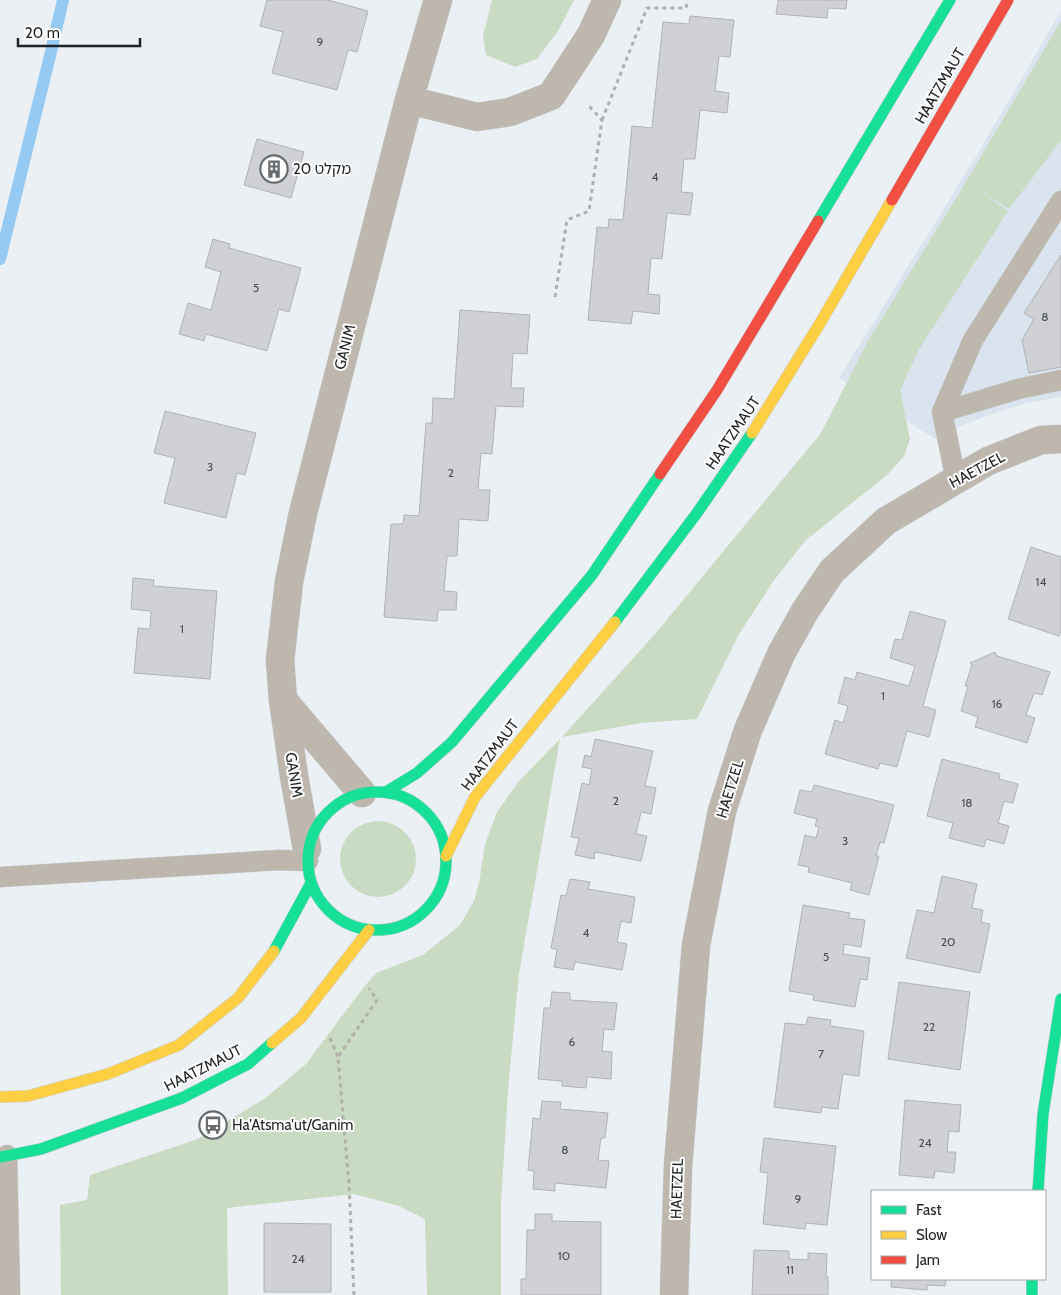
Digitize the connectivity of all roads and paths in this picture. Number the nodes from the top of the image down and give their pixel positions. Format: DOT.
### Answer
graph roads {
  1 [pos="438,0"];
  2 [pos="607,0"];
  3 [pos="688,0"];
  4 [pos="950,0"];
  5 [pos="1008,0"];
  6 [pos="409,100"];
  7 [pos="585,102"];
  8 [pos="602,120"];
  9 [pos="1061,201"];
  10 [pos="555,296"];
  11 [pos="1061,380"];
  12 [pos="942,412"];
  13 [pos="1061,440"];
  14 [pos="956,480"];
  15 [pos="283,700"];
  16 [pos="374,793"];
  17 [pos="308,855"];
  18 [pos="446,856"];
  19 [pos="0,878"];
  20 [pos="311,883"];
  21 [pos="369,930"];
  22 [pos="367,985"];
  23 [pos="1061,999"];
  24 [pos="328,1036"];
  25 [pos="338,1057"];
  26 [pos="0,1097"];
  27 [pos="4,1156"];
  28 [pos="1038,1190"];
  29 [pos="1032,1280"];
  30 [pos="10,1295"];
  31 [pos="354,1295"];
  32 [pos="674,1295"];
  33 [pos="1032,1295"];
  1 -- 6 [label="street, GANIM"];
  2 -- 6 [label="street"];
  3 -- 8 [label="path"];
  4 -- 16 [label="street"];
  5 -- 18 [label="street, HAATZMAUT"];
  6 -- 15 [label="street, GANIM"];
  7 -- 8 [label="path"];
  8 -- 10 [label="path"];
  9 -- 12 [label="lane"];
  11 -- 12 [label="lane"];
  12 -- 14 [label="lane"];
  13 -- 14 [label="street, HAETZEL"];
  14 -- 32 [label="street, HAETZEL"];
  15 -- 16 [label="street, GANIM"];
  15 -- 17 [label="street, GANIM"];
  16 -- 17 [label="street"];
  16 -- 18 [label="street"];
  17 -- 19 [label="lane"];
  17 -- 20 [label="street"];
  18 -- 21 [label="street"];
  20 -- 21 [label="street"];
  20 -- 26 [label="street"];
  21 -- 27 [label="street, HAATZMAUT"];
  22 -- 25 [label="path"];
  23 -- 28 [label="street"];
  24 -- 25 [label="path"];
  25 -- 31 [label="path"];
  27 -- 30 [label="lane"];
  29 -- 33 [label="street"];
}
